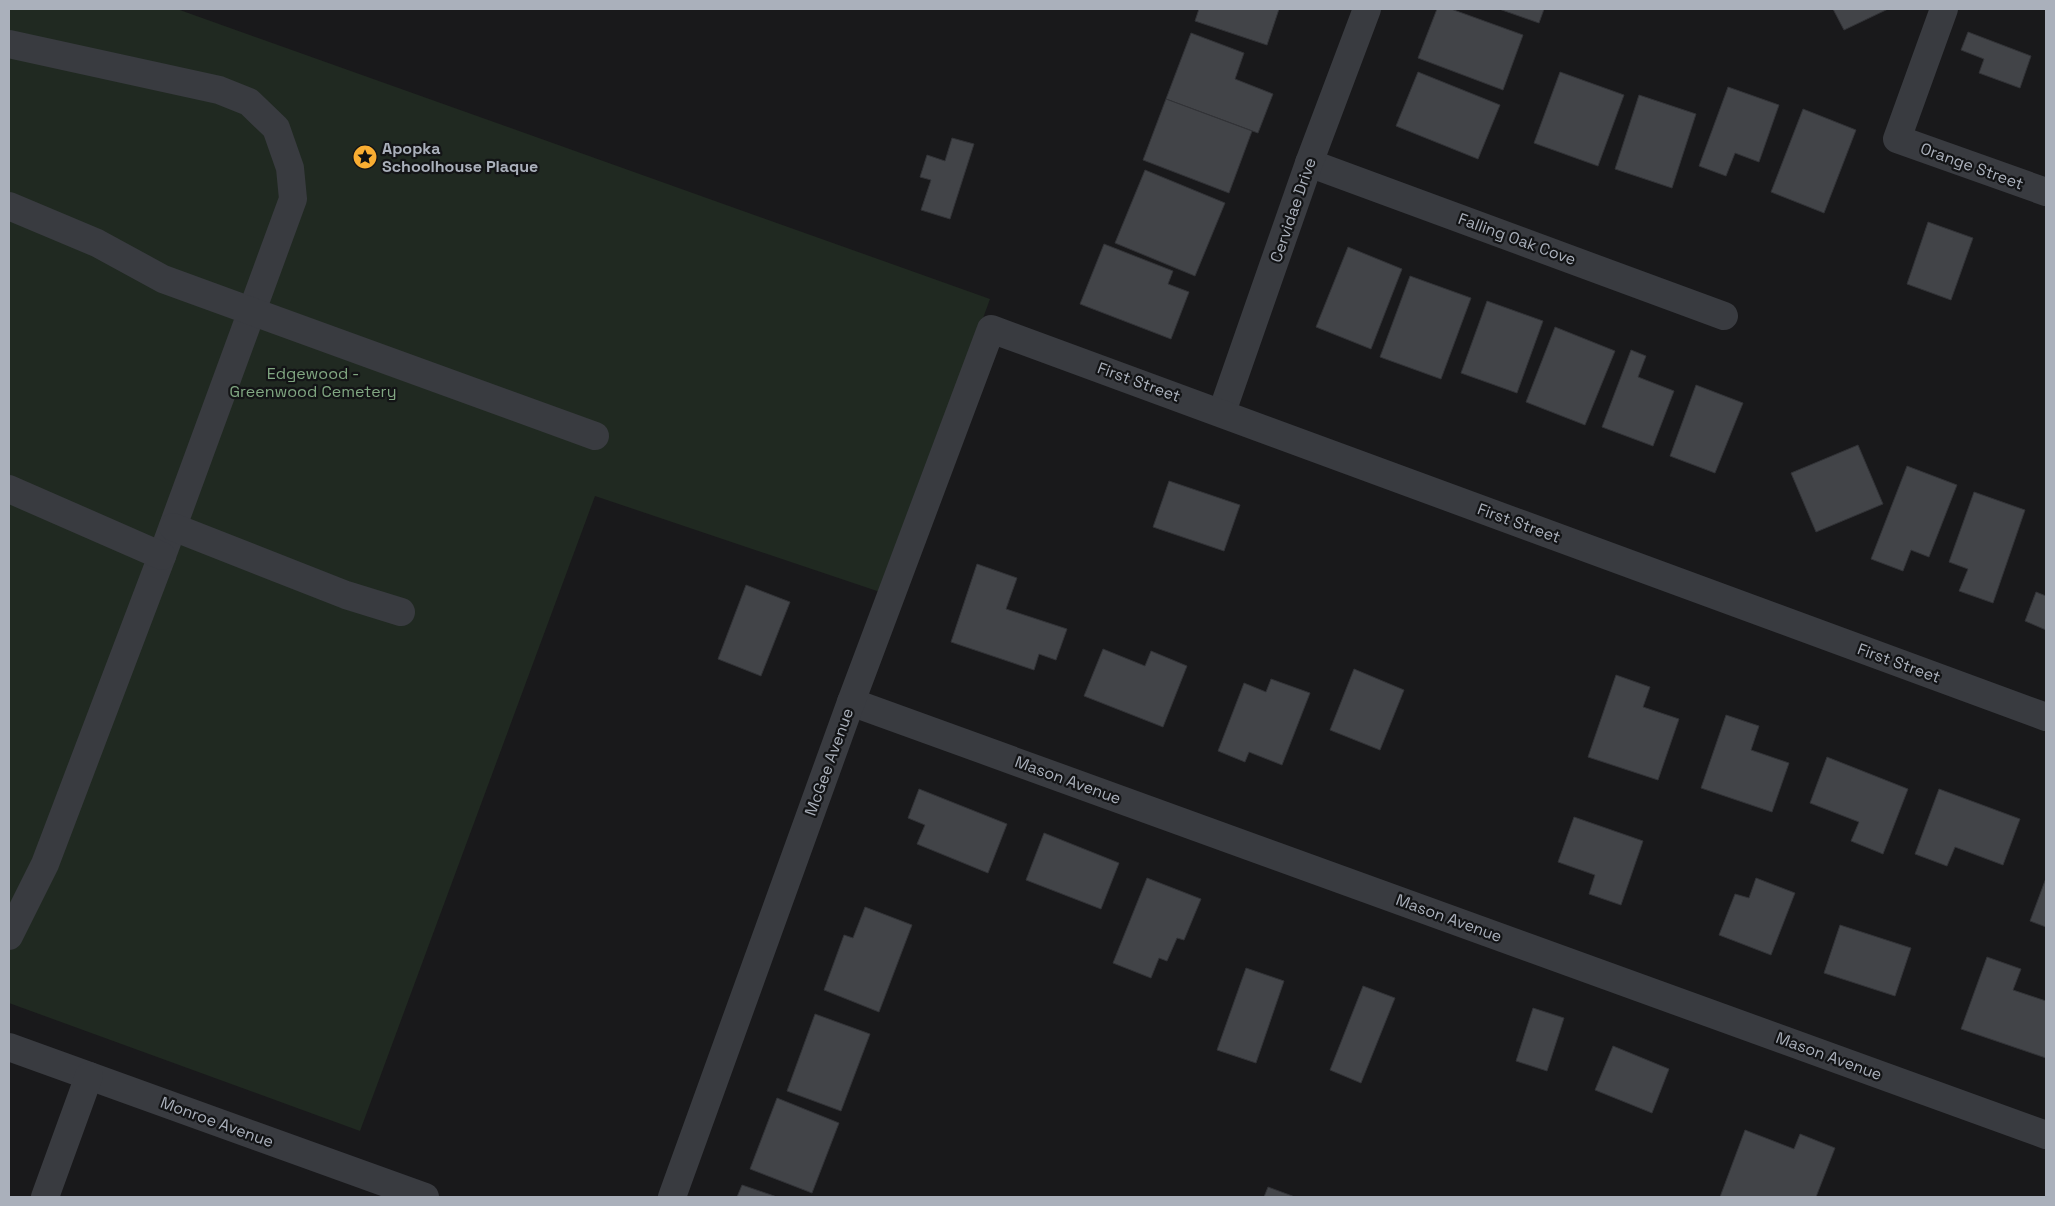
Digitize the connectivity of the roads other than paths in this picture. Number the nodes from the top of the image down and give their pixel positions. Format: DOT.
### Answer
graph roads {
  1 [pos="1366,9"];
  2 [pos="1944,9"];
  3 [pos="9,44"];
  4 [pos="1309,163"];
  5 [pos="2046,192"];
  6 [pos="9,206"];
  7 [pos="252,311"];
  8 [pos="1724,316"];
  9 [pos="991,329"];
  10 [pos="1222,412"];
  11 [pos="595,436"];
  12 [pos="9,489"];
  13 [pos="173,527"];
  14 [pos="162,556"];
  15 [pos="401,612"];
  16 [pos="851,702"];
  17 [pos="2046,717"];
  18 [pos="9,936"];
  19 [pos="9,1046"];
  20 [pos="89,1076"];
  21 [pos="2046,1135"];
  22 [pos="45,1197"];
  23 [pos="425,1197"];
  24 [pos="672,1197"];
  1 -- 4 [label="street, Cervidae Drive"];
  2 -- 5 [label="street, Orange Street"];
  3 -- 7 [label="street"];
  4 -- 8 [label="street, Falling Oak Cove"];
  4 -- 10 [label="street, Cervidae Drive"];
  6 -- 7 [label="street"];
  7 -- 11 [label="street"];
  7 -- 13 [label="street"];
  9 -- 10 [label="street, First Street"];
  9 -- 16 [label="street, McGee Avenue"];
  10 -- 17 [label="street, First Street"];
  12 -- 14 [label="street"];
  13 -- 14 [label="street"];
  13 -- 15 [label="street"];
  14 -- 18 [label="street"];
  16 -- 21 [label="street, Mason Avenue"];
  16 -- 24 [label="street, McGee Avenue"];
  19 -- 20 [label="street, Monroe Avenue"];
  20 -- 22 [label="street"];
  20 -- 23 [label="street, Monroe Avenue"];
}
